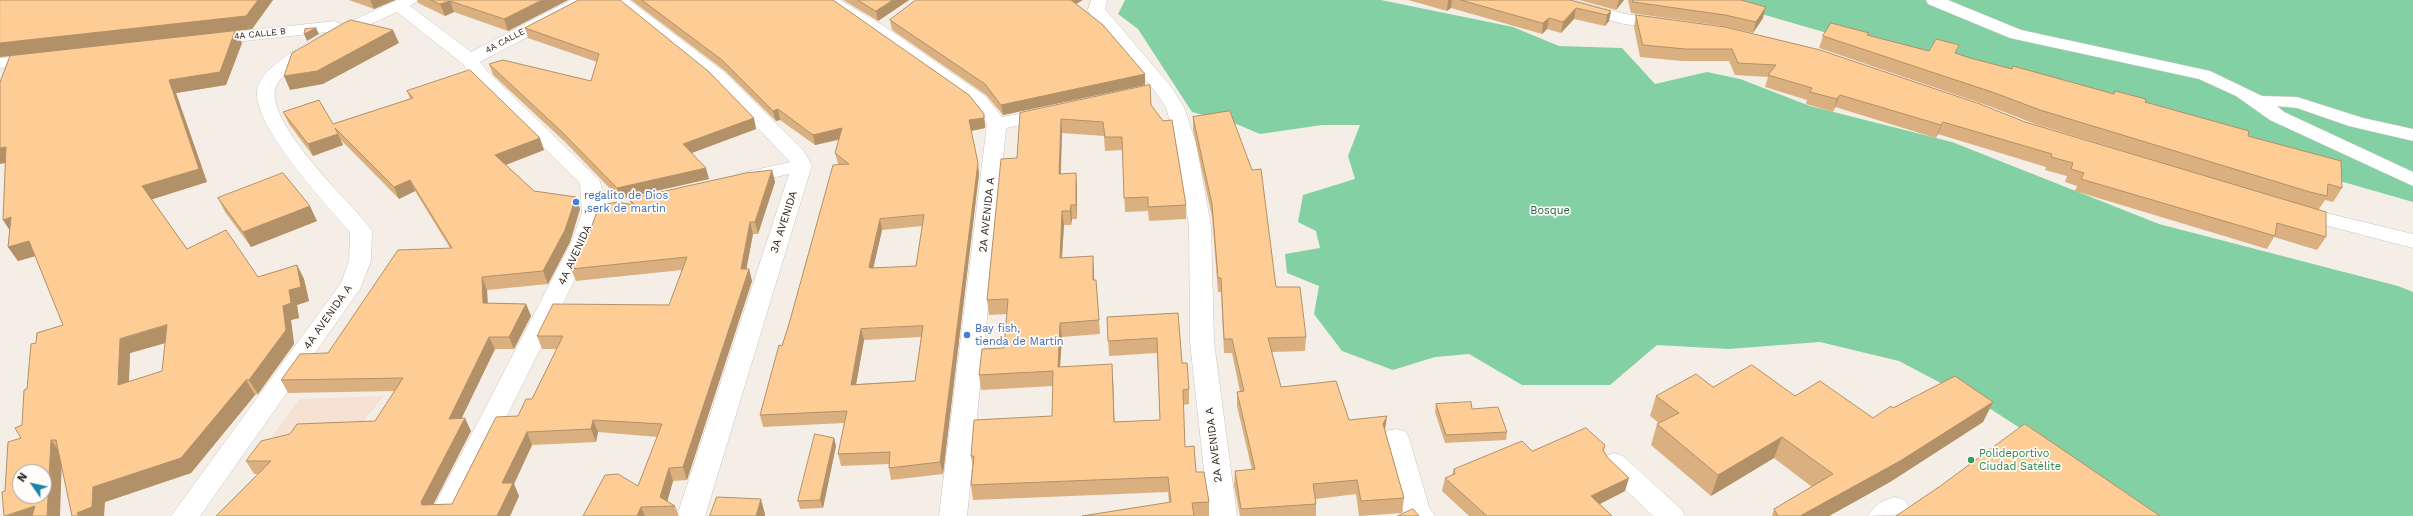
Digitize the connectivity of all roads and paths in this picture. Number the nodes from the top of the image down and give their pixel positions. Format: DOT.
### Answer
graph roads {
  1 [pos="584,0"];
  2 [pos="618,0"];
  3 [pos="828,0"];
  4 [pos="1554,0"];
  5 [pos="1934,0"];
  6 [pos="405,3"];
  7 [pos="1101,9"];
  8 [pos="354,24"];
  9 [pos="1684,26"];
  10 [pos="189,42"];
  11 [pos="56,57"];
  12 [pos="470,60"];
  13 [pos="4,63"];
  14 [pos="2,83"];
  15 [pos="1163,88"];
  16 [pos="1140,93"];
  17 [pos="2259,102"];
  18 [pos="1063,110"];
  19 [pos="997,124"];
  20 [pos="2413,135"];
  21 [pos="802,165"];
  22 [pos="2413,180"];
  23 [pos="725,182"];
  24 [pos="615,207"];
  25 [pos="2280,207"];
  26 [pos="594,213"];
  27 [pos="2413,241"];
  28 [pos="1396,438"];
  29 [pos="1614,463"];
  30 [pos="184,516"];
  31 [pos="443,516"];
  32 [pos="691,516"];
  33 [pos="953,516"];
  34 [pos="1223,516"];
  35 [pos="1421,516"];
  36 [pos="1671,516"];
  1 -- 12 [label="street, 4A CALLE"];
  2 -- 21 [label="street"];
  3 -- 19 [label="street"];
  4 -- 9 [label="street"];
  5 -- 17 [label="street"];
  6 -- 8 [label="street"];
  6 -- 12 [label="street, 4A AVENIDA"];
  7 -- 15 [label="street, 2A AVENIDA A"];
  8 -- 10 [label="street, 4A CALLE B"];
  8 -- 30 [label="street, 4A AVENIDA A"];
  11 -- 13 [label="street"];
  12 -- 26 [label="street, 4A AVENIDA"];
  13 -- 14 [label="street"];
  15 -- 16 [label="street"];
  15 -- 34 [label="street, 2A AVENIDA A"];
  17 -- 20 [label="street"];
  17 -- 22 [label="street"];
  18 -- 19 [label="street"];
  19 -- 33 [label="street, 2A AVENIDA A"];
  21 -- 23 [label="street"];
  21 -- 32 [label="street, 3A AVENIDA"];
  24 -- 26 [label="street"];
  25 -- 27 [label="street"];
  26 -- 31 [label="street, 4A AVENIDA"];
  28 -- 35 [label="street"];
  29 -- 36 [label="street"];
}
